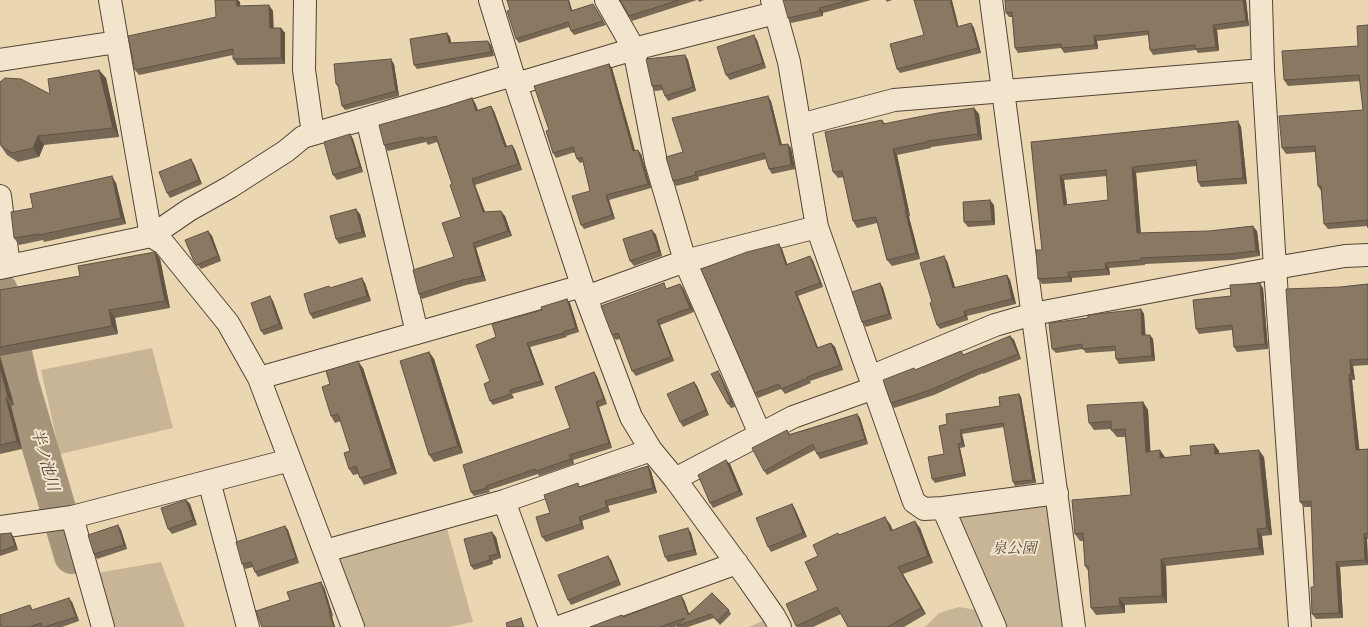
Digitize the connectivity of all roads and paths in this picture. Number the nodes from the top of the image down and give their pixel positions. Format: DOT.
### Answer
graph roads {
  1 [pos="110,0"];
  2 [pos="306,0"];
  3 [pos="490,0"];
  4 [pos="606,0"];
  5 [pos="991,0"];
  6 [pos="1261,0"];
  7 [pos="774,7"];
  8 [pos="117,42"];
  9 [pos="634,49"];
  10 [pos="0,60"];
  11 [pos="1263,70"];
  12 [pos="514,79"];
  13 [pos="1003,92"];
  14 [pos="367,118"];
  15 [pos="800,125"];
  16 [pos="313,134"];
  17 [pos="0,196"];
  18 [pos="817,227"];
  19 [pos="151,236"];
  20 [pos="1368,255"];
  21 [pos="685,261"];
  22 [pos="4,267"];
  23 [pos="1275,268"];
  24 [pos="584,292"];
  25 [pos="1033,314"];
  26 [pos="417,333"];
  27 [pos="260,378"];
  28 [pos="872,382"];
  29 [pos="760,434"];
  30 [pos="651,450"];
  31 [pos="290,460"];
  32 [pos="675,479"];
  33 [pos="209,481"];
  34 [pos="1056,493"];
  35 [pos="504,501"];
  36 [pos="943,508"];
  37 [pos="72,517"];
  38 [pos="0,527"];
  39 [pos="325,551"];
  40 [pos="737,563"];
  41 [pos="103,627"];
  42 [pos="248,627"];
  43 [pos="354,627"];
  44 [pos="550,627"];
  45 [pos="559,627"];
  46 [pos="780,627"];
  47 [pos="995,627"];
  48 [pos="1074,627"];
  49 [pos="1300,627"];
  1 -- 8 [label="street"];
  2 -- 16 [label="street"];
  3 -- 12 [label="street"];
  4 -- 9 [label="street"];
  5 -- 13 [label="street"];
  6 -- 11 [label="street"];
  7 -- 9 [label="street"];
  7 -- 15 [label="street"];
  8 -- 10 [label="street"];
  8 -- 19 [label="street"];
  9 -- 12 [label="street"];
  9 -- 21 [label="street"];
  11 -- 13 [label="street"];
  11 -- 23 [label="street"];
  12 -- 14 [label="street"];
  12 -- 24 [label="street"];
  13 -- 15 [label="street"];
  13 -- 25 [label="street"];
  14 -- 16 [label="street"];
  14 -- 26 [label="street"];
  15 -- 18 [label="street"];
  16 -- 19 [label="street"];
  17 -- 22 [label="street"];
  18 -- 21 [label="street"];
  18 -- 28 [label="street"];
  19 -- 22 [label="street"];
  19 -- 27 [label="street"];
  20 -- 23 [label="street"];
  21 -- 24 [label="street"];
  21 -- 29 [label="street"];
  23 -- 25 [label="street"];
  23 -- 49 [label="street"];
  24 -- 26 [label="street"];
  24 -- 30 [label="street"];
  25 -- 28 [label="street"];
  25 -- 34 [label="street"];
  26 -- 27 [label="street"];
  27 -- 31 [label="street"];
  28 -- 29 [label="street"];
  28 -- 36 [label="street"];
  29 -- 32 [label="street"];
  30 -- 32 [label="street"];
  30 -- 35 [label="street"];
  31 -- 33 [label="street"];
  31 -- 39 [label="street"];
  32 -- 40 [label="street"];
  33 -- 37 [label="street"];
  33 -- 42 [label="street"];
  34 -- 36 [label="street"];
  34 -- 48 [label="street"];
  35 -- 39 [label="street"];
  35 -- 44 [label="street"];
  36 -- 47 [label="street"];
  37 -- 38 [label="street"];
  37 -- 41 [label="street"];
  39 -- 43 [label="street"];
  40 -- 45 [label="street"];
  40 -- 46 [label="street"];
}
